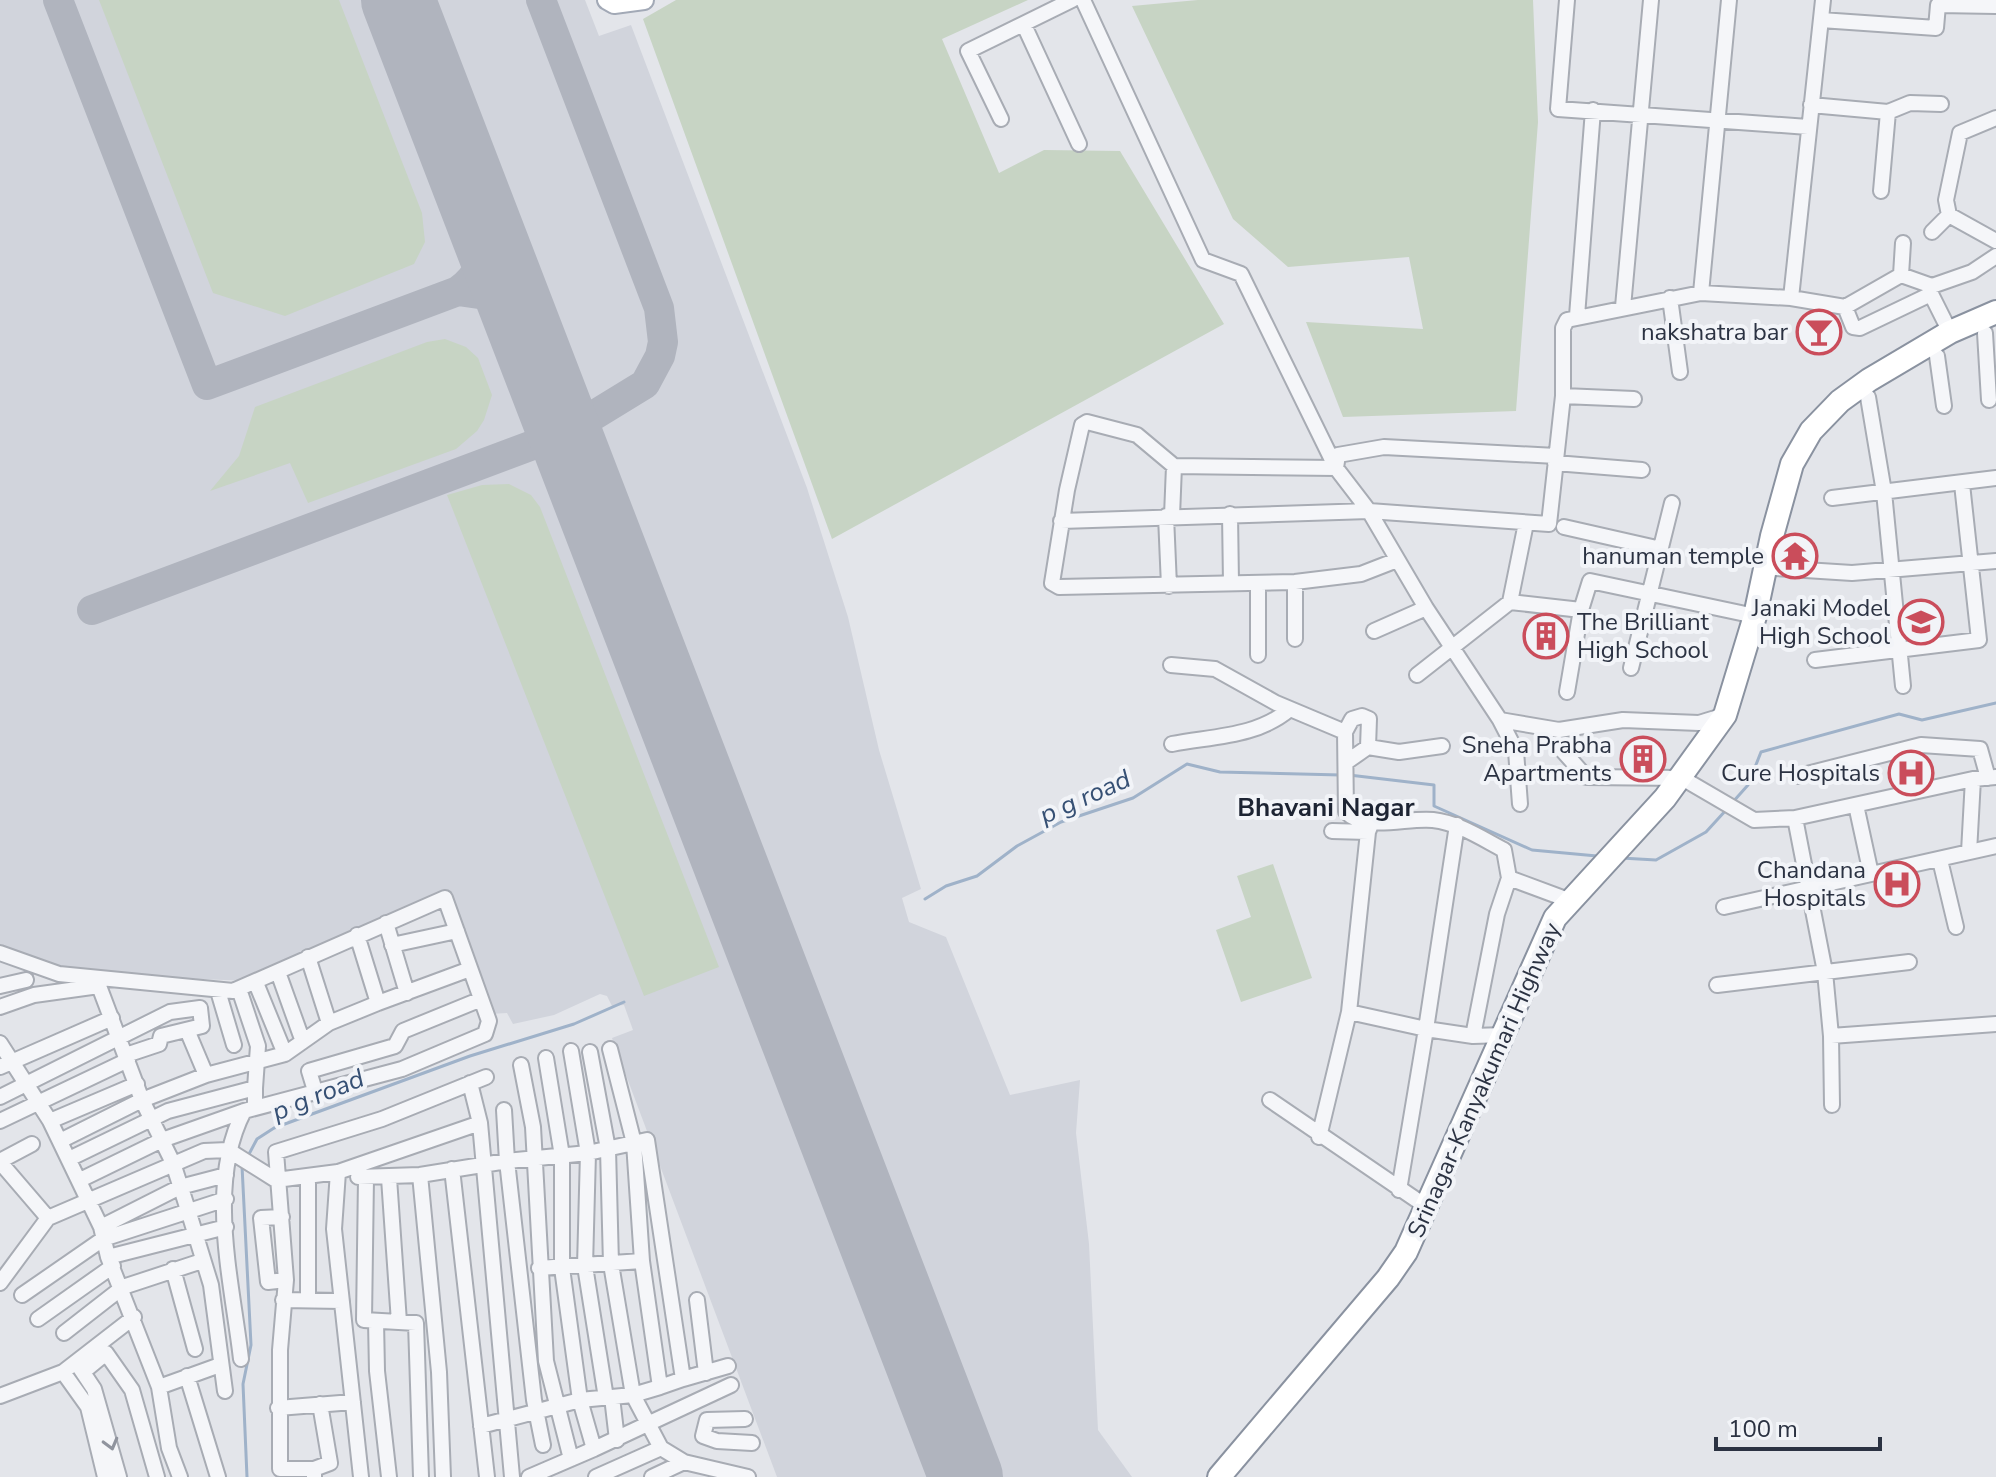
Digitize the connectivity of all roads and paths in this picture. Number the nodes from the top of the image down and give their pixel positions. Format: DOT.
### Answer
graph roads {
  1 [pos="607,0"];
  2 [pos="644,0"];
  3 [pos="1072,0"];
  4 [pos="1083,0"];
  5 [pos="1567,0"];
  6 [pos="1651,0"];
  7 [pos="1729,0"];
  8 [pos="1823,0"];
  9 [pos="1938,3"];
  10 [pos="1996,6"];
  11 [pos="1821,20"];
  12 [pos="1024,25"];
  13 [pos="1941,104"];
  14 [pos="1811,105"];
  15 [pos="1593,110"];
  16 [pos="1888,112"];
  17 [pos="1641,113"];
  18 [pos="1996,118"];
  19 [pos="1001,119"];
  20 [pos="1716,122"];
  21 [pos="1808,127"];
  22 [pos="1079,144"];
  23 [pos="1881,191"];
  24 [pos="1949,215"];
  25 [pos="1932,232"];
  26 [pos="1996,241"];
  27 [pos="1903,243"];
  28 [pos="1996,256"];
  29 [pos="1901,275"];
  30 [pos="1931,290"];
  31 [pos="1701,293"];
  32 [pos="1670,298"];
  33 [pos="1791,298"];
  34 [pos="1623,307"];
  35 [pos="1845,307"];
  36 [pos="1996,312"];
  37 [pos="1577,316"];
  38 [pos="1990,331"];
  39 [pos="1950,332"];
  40 [pos="1937,356"];
  41 [pos="1680,372"];
  42 [pos="1992,378"];
  43 [pos="1563,396"];
  44 [pos="1868,397"];
  45 [pos="1634,399"];
  46 [pos="1989,400"];
  47 [pos="1944,406"];
  48 [pos="1555,460"];
  49 [pos="1174,466"];
  50 [pos="1336,468"];
  51 [pos="1642,470"];
  52 [pos="1996,478"];
  53 [pos="1962,484"];
  54 [pos="1884,492"];
  55 [pos="1832,498"];
  56 [pos="1672,503"];
  57 [pos="1369,511"];
  58 [pos="1230,514"];
  59 [pos="1169,516"];
  60 [pos="1061,521"];
  61 [pos="1526,523"];
  62 [pos="1564,527"];
  63 [pos="1661,549"];
  64 [pos="1397,560"];
  65 [pos="1996,561"];
  66 [pos="1971,562"];
  67 [pos="1775,568"];
  68 [pos="1891,568"];
  69 [pos="1295,582"];
  70 [pos="1231,583"];
  71 [pos="1258,584"];
  72 [pos="1169,586"];
  73 [pos="1650,593"];
  74 [pos="1510,602"];
  75 [pos="1426,608"];
  76 [pos="1581,610"];
  77 [pos="1755,616"];
  78 [pos="1374,631"];
  79 [pos="1295,639"];
  80 [pos="1452,647"];
  81 [pos="1900,647"];
  82 [pos="1258,655"];
  83 [pos="1815,660"];
  84 [pos="1171,665"];
  85 [pos="1631,668"];
  86 [pos="1417,675"];
  87 [pos="1903,686"];
  88 [pos="1567,692"];
  89 [pos="1290,709"];
  90 [pos="1725,715"];
  91 [pos="1500,720"];
  92 [pos="1345,732"];
  93 [pos="1172,744"];
  94 [pos="1442,746"];
  95 [pos="1368,747"];
  96 [pos="1563,751"];
  97 [pos="1348,761"];
  98 [pos="1799,776"];
  99 [pos="1986,778"];
  100 [pos="1687,781"];
  101 [pos="1520,804"];
  102 [pos="1856,805"];
  103 [pos="1795,818"];
  104 [pos="1457,825"];
  105 [pos="1370,827"];
  106 [pos="1332,831"];
  107 [pos="1996,846"];
  108 [pos="1969,852"];
  109 [pos="1940,860"];
  110 [pos="1871,874"];
  111 [pos="1603,876"];
  112 [pos="1509,878"];
  113 [pos="1808,889"];
  114 [pos="1571,901"];
  115 [pos="1724,907"];
  116 [pos="386,923"];
  117 [pos="1956,927"];
  118 [pos="457,931"];
  119 [pos="357,935"];
  120 [pos="392,945"];
  121 [pos="0,953"];
  122 [pos="308,957"];
  123 [pos="1909,962"];
  124 [pos="470,969"];
  125 [pos="278,972"];
  126 [pos="1825,972"];
  127 [pos="26,980"];
  128 [pos="100,982"];
  129 [pos="256,983"];
  130 [pos="1717,985"];
  131 [pos="0,986"];
  132 [pos="239,989"];
  133 [pos="218,991"];
  134 [pos="407,993"];
  135 [pos="479,1000"];
  136 [pos="378,1003"];
  137 [pos="0,1007"];
  138 [pos="1349,1012"];
  139 [pos="112,1018"];
  140 [pos="329,1023"];
  141 [pos="1996,1024"];
  142 [pos="1426,1029"];
  143 [pos="187,1030"];
  144 [pos="1504,1035"];
  145 [pos="119,1036"];
  146 [pos="1473,1036"];
  147 [pos="1831,1036"];
  148 [pos="302,1039"];
  149 [pos="0,1043"];
  150 [pos="234,1045"];
  151 [pos="610,1049"];
  152 [pos="571,1051"];
  153 [pos="590,1052"];
  154 [pos="285,1054"];
  155 [pos="127,1058"];
  156 [pos="546,1058"];
  157 [pos="258,1063"];
  158 [pos="6,1065"];
  159 [pos="521,1065"];
  160 [pos="206,1075"];
  161 [pos="486,1077"];
  162 [pos="27,1083"];
  163 [pos="470,1083"];
  164 [pos="137,1084"];
  165 [pos="255,1088"];
  166 [pos="316,1094"];
  167 [pos="0,1097"];
  168 [pos="142,1100"];
  169 [pos="1270,1100"];
  170 [pos="39,1101"];
  171 [pos="1832,1105"];
  172 [pos="249,1110"];
  173 [pos="504,1110"];
  174 [pos="151,1119"];
  175 [pos="0,1121"];
  176 [pos="50,1121"];
  177 [pos="480,1123"];
  178 [pos="1319,1137"];
  179 [pos="162,1140"];
  180 [pos="60,1141"];
  181 [pos="634,1143"];
  182 [pos="32,1144"];
  183 [pos="608,1149"];
  184 [pos="233,1153"];
  185 [pos="588,1153"];
  186 [pos="562,1156"];
  187 [pos="535,1157"];
  188 [pos="69,1159"];
  189 [pos="507,1161"];
  190 [pos="0,1162"];
  191 [pos="173,1163"];
  192 [pos="484,1164"];
  193 [pos="452,1169"];
  194 [pos="338,1172"];
  195 [pos="226,1175"];
  196 [pos="420,1175"];
  197 [pos="270,1176"];
  198 [pos="308,1176"];
  199 [pos="366,1178"];
  200 [pos="389,1178"];
  201 [pos="80,1180"];
  202 [pos="180,1187"];
  203 [pos="1399,1190"];
  204 [pos="226,1199"];
  205 [pos="90,1201"];
  206 [pos="1427,1207"];
  207 [pos="188,1210"];
  208 [pos="282,1217"];
  209 [pos="48,1218"];
  210 [pos="226,1227"];
  211 [pos="102,1233"];
  212 [pos="195,1236"];
  213 [pos="110,1261"];
  214 [pos="202,1261"];
  215 [pos="642,1261"];
  216 [pos="611,1264"];
  217 [pos="585,1266"];
  218 [pos="539,1268"];
  219 [pos="562,1268"];
  220 [pos="173,1269"];
  221 [pos="286,1280"];
  222 [pos="0,1283"];
  223 [pos="123,1287"];
  224 [pos="22,1295"];
  225 [pos="283,1300"];
  226 [pos="308,1300"];
  227 [pos="697,1300"];
  228 [pos="342,1301"];
  229 [pos="134,1317"];
  230 [pos="38,1319"];
  231 [pos="376,1321"];
  232 [pos="399,1322"];
  233 [pos="64,1333"];
  234 [pos="195,1349"];
  235 [pos="241,1359"];
  236 [pos="220,1365"];
  237 [pos="728,1366"];
  238 [pos="79,1367"];
  239 [pos="63,1372"];
  240 [pos="706,1373"];
  241 [pos="187,1376"];
  242 [pos="683,1379"];
  243 [pos="731,1385"];
  244 [pos="159,1387"];
  245 [pos="660,1387"];
  246 [pos="225,1391"];
  247 [pos="633,1395"];
  248 [pos="0,1396"];
  249 [pos="612,1397"];
  250 [pos="580,1400"];
  251 [pos="353,1402"];
  252 [pos="320,1404"];
  253 [pos="557,1407"];
  254 [pos="278,1408"];
  255 [pos="537,1412"];
  256 [pos="745,1419"];
  257 [pos="506,1420"];
  258 [pos="481,1426"];
  259 [pos="648,1426"];
  260 [pos="617,1440"];
  261 [pos="717,1441"];
  262 [pos="752,1443"];
  263 [pos="543,1445"];
  264 [pos="661,1448"];
  265 [pos="594,1449"];
  266 [pos="571,1459"];
  267 [pos="693,1468"];
  268 [pos="723,1472"];
  269 [pos="280,1473"];
  270 [pos="298,1473"];
  271 [pos="314,1473"];
  272 [pos="105,1477"];
  273 [pos="119,1477"];
  274 [pos="157,1477"];
  275 [pos="180,1477"];
  276 [pos="218,1477"];
  277 [pos="361,1477"];
  278 [pos="389,1477"];
  279 [pos="421,1477"];
  280 [pos="443,1477"];
  281 [pos="487,1477"];
  282 [pos="512,1477"];
  283 [pos="529,1477"];
  284 [pos="596,1477"];
  285 [pos="652,1477"];
  286 [pos="748,1477"];
  287 [pos="1219,1477"];
  288 [pos="1235,1477"];
  1 -- 2 [label="main road"];
  3 -- 12 [label="street"];
  4 -- 50 [label="street"];
  5 -- 15 [label="street"];
  6 -- 17 [label="street"];
  7 -- 20 [label="street"];
  8 -- 11 [label="street"];
  9 -- 10 [label="street"];
  9 -- 11 [label="street"];
  11 -- 14 [label="street"];
  12 -- 19 [label="street"];
  12 -- 22 [label="street"];
  13 -- 16 [label="street"];
  14 -- 16 [label="street"];
  14 -- 21 [label="street"];
  15 -- 17 [label="street"];
  15 -- 37 [label="street"];
  16 -- 23 [label="street"];
  17 -- 20 [label="street"];
  17 -- 34 [label="street"];
  18 -- 24 [label="street"];
  20 -- 21 [label="street"];
  20 -- 31 [label="street"];
  21 -- 33 [label="street"];
  24 -- 25 [label="street"];
  24 -- 26 [label="street"];
  27 -- 29 [label="street"];
  28 -- 30 [label="street"];
  29 -- 30 [label="street"];
  29 -- 35 [label="street"];
  30 -- 35 [label="street"];
  30 -- 39 [label="street"];
  31 -- 32 [label="street"];
  31 -- 33 [label="street"];
  32 -- 34 [label="street"];
  32 -- 41 [label="street"];
  33 -- 35 [label="street"];
  34 -- 37 [label="street"];
  36 -- 39 [label="highway, Srinagar-Kanyakumari Highway"];
  37 -- 43 [label="street"];
  38 -- 40 [label="highway, Srinagar-Kanyakumari Highway"];
  38 -- 42 [label="street"];
  39 -- 77 [label="highway, Srinagar-Kanyakumari Highway"];
  40 -- 44 [label="highway, Srinagar-Kanyakumari Highway"];
  40 -- 47 [label="street"];
  42 -- 46 [label="street"];
  43 -- 45 [label="street"];
  43 -- 48 [label="street"];
  44 -- 54 [label="street"];
  44 -- 67 [label="highway, Srinagar-Kanyakumari Highway"];
  48 -- 50 [label="street"];
  48 -- 51 [label="street"];
  48 -- 61 [label="street"];
  49 -- 50 [label="street"];
  49 -- 59 [label="street"];
  49 -- 60 [label="street"];
  50 -- 57 [label="street"];
  52 -- 53 [label="street"];
  53 -- 54 [label="street"];
  53 -- 66 [label="street"];
  54 -- 55 [label="street"];
  54 -- 68 [label="street"];
  56 -- 63 [label="street"];
  57 -- 58 [label="street"];
  57 -- 61 [label="street"];
  57 -- 64 [label="street"];
  58 -- 59 [label="street"];
  58 -- 70 [label="street"];
  59 -- 60 [label="street"];
  59 -- 72 [label="street"];
  60 -- 72 [label="street"];
  61 -- 74 [label="street"];
  62 -- 63 [label="street"];
  63 -- 73 [label="street"];
  64 -- 69 [label="street"];
  64 -- 75 [label="street"];
  65 -- 66 [label="street"];
  66 -- 68 [label="street"];
  66 -- 81 [label="street"];
  67 -- 68 [label="street"];
  67 -- 100 [label="highway, Srinagar-Kanyakumari Highway"];
  68 -- 81 [label="street"];
  69 -- 71 [label="street"];
  69 -- 79 [label="street"];
  70 -- 71 [label="street"];
  70 -- 72 [label="street"];
  71 -- 82 [label="street"];
  73 -- 76 [label="street"];
  73 -- 77 [label="street"];
  73 -- 85 [label="street"];
  74 -- 76 [label="street"];
  74 -- 80 [label="street"];
  75 -- 78 [label="street"];
  75 -- 80 [label="street"];
  76 -- 88 [label="street"];
  77 -- 90 [label="highway, Srinagar-Kanyakumari Highway"];
  80 -- 86 [label="street"];
  80 -- 91 [label="street"];
  81 -- 83 [label="street"];
  81 -- 87 [label="street"];
  84 -- 89 [label="street"];
  89 -- 92 [label="street"];
  89 -- 93 [label="street"];
  90 -- 91 [label="street"];
  90 -- 100 [label="highway, Srinagar-Kanyakumari Highway"];
  91 -- 101 [label="street"];
  92 -- 95 [label="street"];
  92 -- 97 [label="street"];
  94 -- 95 [label="street"];
  95 -- 97 [label="street"];
  96 -- 100 [label="street"];
  97 -- 105 [label="street"];
  98 -- 99 [label="street"];
  99 -- 102 [label="street"];
  99 -- 108 [label="street"];
  100 -- 103 [label="street"];
  100 -- 111 [label="highway, Srinagar-Kanyakumari Highway"];
  102 -- 103 [label="street"];
  102 -- 110 [label="street"];
  103 -- 113 [label="street"];
  104 -- 105 [label="street"];
  104 -- 112 [label="street"];
  104 -- 142 [label="street"];
  105 -- 106 [label="street"];
  105 -- 138 [label="street"];
  107 -- 108 [label="street"];
  108 -- 109 [label="street"];
  109 -- 110 [label="street"];
  109 -- 117 [label="street"];
  110 -- 113 [label="street"];
  111 -- 114 [label="highway, Srinagar-Kanyakumari Highway"];
  111 -- 288 [label="highway, Srinagar-Kanyakumari Highway"];
  112 -- 114 [label="street"];
  112 -- 146 [label="street"];
  113 -- 115 [label="street"];
  113 -- 126 [label="street"];
  114 -- 144 [label="highway, Srinagar-Kanyakumari Highway"];
  116 -- 118 [label="street"];
  116 -- 119 [label="street"];
  116 -- 120 [label="street"];
  118 -- 120 [label="street"];
  118 -- 124 [label="street"];
  119 -- 122 [label="street"];
  119 -- 136 [label="street"];
  120 -- 134 [label="street"];
  121 -- 128 [label="street"];
  122 -- 125 [label="street"];
  122 -- 140 [label="street"];
  123 -- 126 [label="street"];
  124 -- 134 [label="street"];
  124 -- 135 [label="street"];
  125 -- 129 [label="street"];
  125 -- 148 [label="street"];
  126 -- 130 [label="street"];
  126 -- 147 [label="street"];
  127 -- 131 [label="street"];
  128 -- 133 [label="street"];
  128 -- 137 [label="street"];
  128 -- 139 [label="street"];
  129 -- 132 [label="street"];
  129 -- 154 [label="street"];
  132 -- 133 [label="street"];
  132 -- 157 [label="street"];
  133 -- 150 [label="street"];
  134 -- 136 [label="street"];
  135 -- 166 [label="street"];
  135 -- 166 [label="street"];
  136 -- 140 [label="street"];
  138 -- 142 [label="street"];
  138 -- 178 [label="street"];
  139 -- 145 [label="street"];
  139 -- 158 [label="street"];
  140 -- 148 [label="street"];
  141 -- 147 [label="street"];
  142 -- 146 [label="street"];
  142 -- 203 [label="street"];
  143 -- 145 [label="street"];
  143 -- 155 [label="street"];
  143 -- 160 [label="street"];
  144 -- 146 [label="street"];
  144 -- 206 [label="highway, Srinagar-Kanyakumari Highway"];
  145 -- 155 [label="street"];
  145 -- 162 [label="street"];
  147 -- 171 [label="street"];
  148 -- 154 [label="street"];
  149 -- 158 [label="street"];
  151 -- 181 [label="street"];
  152 -- 185 [label="street"];
  153 -- 183 [label="street"];
  154 -- 157 [label="street"];
  155 -- 164 [label="street"];
  155 -- 170 [label="street"];
  156 -- 186 [label="street"];
  157 -- 160 [label="street"];
  157 -- 165 [label="street"];
  158 -- 162 [label="street"];
  159 -- 187 [label="street"];
  160 -- 168 [label="street"];
  161 -- 163 [label="street"];
  162 -- 167 [label="street"];
  162 -- 170 [label="street"];
  163 -- 177 [label="street"];
  163 -- 197 [label="street"];
  164 -- 168 [label="street"];
  164 -- 176 [label="street"];
  165 -- 172 [label="street"];
  165 -- 174 [label="street"];
  166 -- 172 [label="street"];
  168 -- 174 [label="street"];
  168 -- 180 [label="street"];
  169 -- 178 [label="street"];
  170 -- 175 [label="street"];
  170 -- 176 [label="street"];
  172 -- 179 [label="street"];
  172 -- 184 [label="street"];
  173 -- 189 [label="street"];
  174 -- 179 [label="street"];
  174 -- 188 [label="street"];
  176 -- 180 [label="street"];
  177 -- 192 [label="street"];
  177 -- 194 [label="street"];
  178 -- 203 [label="street"];
  179 -- 191 [label="street"];
  179 -- 201 [label="street"];
  180 -- 188 [label="street"];
  181 -- 183 [label="street"];
  181 -- 215 [label="street"];
  181 -- 242 [label="street"];
  182 -- 190 [label="street"];
  183 -- 185 [label="street"];
  183 -- 216 [label="street"];
  184 -- 191 [label="street"];
  184 -- 195 [label="street"];
  184 -- 197 [label="street"];
  185 -- 186 [label="street"];
  185 -- 217 [label="street"];
  186 -- 187 [label="street"];
  186 -- 219 [label="street"];
  187 -- 189 [label="street"];
  187 -- 218 [label="street"];
  188 -- 201 [label="street"];
  189 -- 192 [label="street"];
  189 -- 255 [label="street"];
  190 -- 209 [label="street"];
  191 -- 202 [label="street"];
  191 -- 205 [label="street"];
  192 -- 193 [label="street"];
  192 -- 257 [label="street"];
  193 -- 196 [label="street"];
  193 -- 258 [label="street"];
  194 -- 198 [label="street"];
  194 -- 199 [label="street"];
  194 -- 228 [label="street"];
  195 -- 202 [label="street"];
  195 -- 204 [label="street"];
  196 -- 200 [label="street"];
  196 -- 280 [label="street"];
  197 -- 198 [label="street"];
  197 -- 208 [label="street"];
  198 -- 226 [label="street"];
  199 -- 200 [label="street"];
  199 -- 231 [label="street"];
  200 -- 232 [label="street"];
  201 -- 205 [label="street"];
  202 -- 207 [label="street"];
  202 -- 211 [label="street"];
  203 -- 206 [label="street"];
  204 -- 207 [label="street"];
  204 -- 210 [label="street"];
  205 -- 209 [label="street"];
  205 -- 211 [label="street"];
  206 -- 287 [label="highway, Srinagar-Kanyakumari Highway"];
  207 -- 211 [label="street"];
  207 -- 212 [label="street"];
  208 -- 221 [label="street"];
  208 -- 221 [label="street"];
  209 -- 222 [label="street"];
  210 -- 212 [label="street"];
  210 -- 235 [label="street"];
  211 -- 213 [label="street"];
  211 -- 224 [label="street"];
  212 -- 213 [label="street"];
  212 -- 214 [label="street"];
  213 -- 223 [label="street"];
  213 -- 230 [label="street"];
  214 -- 220 [label="street"];
  214 -- 236 [label="street"];
  215 -- 216 [label="street"];
  215 -- 245 [label="street"];
  216 -- 217 [label="street"];
  216 -- 247 [label="street"];
  217 -- 219 [label="street"];
  217 -- 249 [label="street"];
  218 -- 219 [label="street"];
  218 -- 253 [label="street"];
  219 -- 250 [label="street"];
  220 -- 223 [label="street"];
  220 -- 234 [label="street"];
  221 -- 225 [label="street"];
  223 -- 229 [label="street"];
  223 -- 233 [label="street"];
  225 -- 226 [label="street"];
  225 -- 254 [label="street"];
  226 -- 228 [label="street"];
  227 -- 240 [label="street"];
  228 -- 251 [label="street"];
  229 -- 238 [label="street"];
  229 -- 244 [label="street"];
  231 -- 232 [label="street"];
  231 -- 278 [label="street"];
  232 -- 279 [label="street"];
  236 -- 241 [label="street"];
  236 -- 246 [label="street"];
  237 -- 240 [label="street"];
  238 -- 239 [label="street"];
  238 -- 273 [label="street, one-way"];
  238 -- 274 [label="street"];
  239 -- 248 [label="street"];
  239 -- 272 [label="street"];
  240 -- 242 [label="street"];
  241 -- 244 [label="street"];
  241 -- 276 [label="street"];
  242 -- 245 [label="street"];
  243 -- 259 [label="street"];
  244 -- 275 [label="street"];
  245 -- 247 [label="street"];
  247 -- 249 [label="street"];
  247 -- 259 [label="street"];
  249 -- 250 [label="street"];
  249 -- 260 [label="street"];
  250 -- 253 [label="street"];
  250 -- 265 [label="street"];
  251 -- 252 [label="street"];
  251 -- 277 [label="street"];
  252 -- 254 [label="street"];
  252 -- 271 [label="street"];
  253 -- 255 [label="street"];
  253 -- 266 [label="street"];
  254 -- 269 [label="street"];
  255 -- 257 [label="street"];
  255 -- 263 [label="street"];
  256 -- 261 [label="street"];
  257 -- 258 [label="street"];
  257 -- 282 [label="street"];
  258 -- 281 [label="street"];
  259 -- 260 [label="street"];
  259 -- 264 [label="street"];
  260 -- 265 [label="street"];
  261 -- 262 [label="street"];
  261 -- 267 [label="street"];
  264 -- 267 [label="street"];
  264 -- 284 [label="street"];
  265 -- 266 [label="street"];
  266 -- 283 [label="street"];
  267 -- 268 [label="street"];
  267 -- 285 [label="street"];
  268 -- 286 [label="street"];
  269 -- 270 [label="street"];
  270 -- 271 [label="street"];
}
